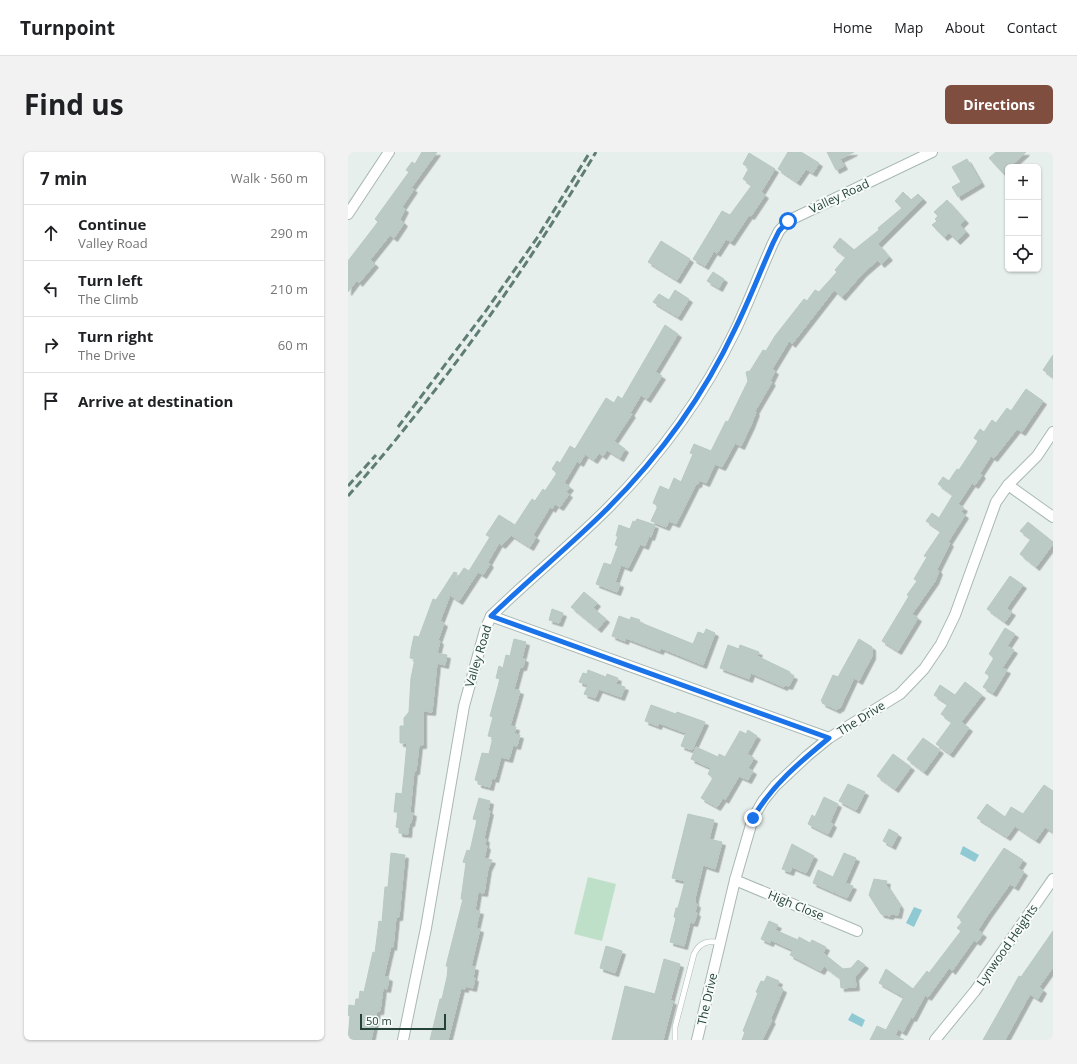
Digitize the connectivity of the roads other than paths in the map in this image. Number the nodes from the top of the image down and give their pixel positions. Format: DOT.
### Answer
graph roads {
  1 [pos="389,152"];
  2 [pos="932,152"];
  3 [pos="348,214"];
  4 [pos="1053,432"];
  5 [pos="1008,485"];
  6 [pos="1053,517"];
  7 [pos="491,616"];
  8 [pos="829,738"];
  9 [pos="1053,879"];
  10 [pos="735,880"];
  11 [pos="857,931"];
  12 [pos="721,943"];
  13 [pos="403,1040"];
  14 [pos="675,1040"];
  15 [pos="697,1040"];
  16 [pos="935,1040"];
  1 -- 3 [label="street"];
  2 -- 7 [label="street, Valley Road"];
  4 -- 5 [label="street, The Drive"];
  5 -- 6 [label="street"];
  5 -- 8 [label="street, The Drive"];
  7 -- 8 [label="street"];
  7 -- 13 [label="street, Valley Road"];
  8 -- 10 [label="street, The Drive"];
  9 -- 16 [label="street, Lynwood Heights"];
  10 -- 11 [label="street, High Close"];
  10 -- 12 [label="street, The Drive"];
  12 -- 14 [label="lane"];
  12 -- 15 [label="street, The Drive"];
}
